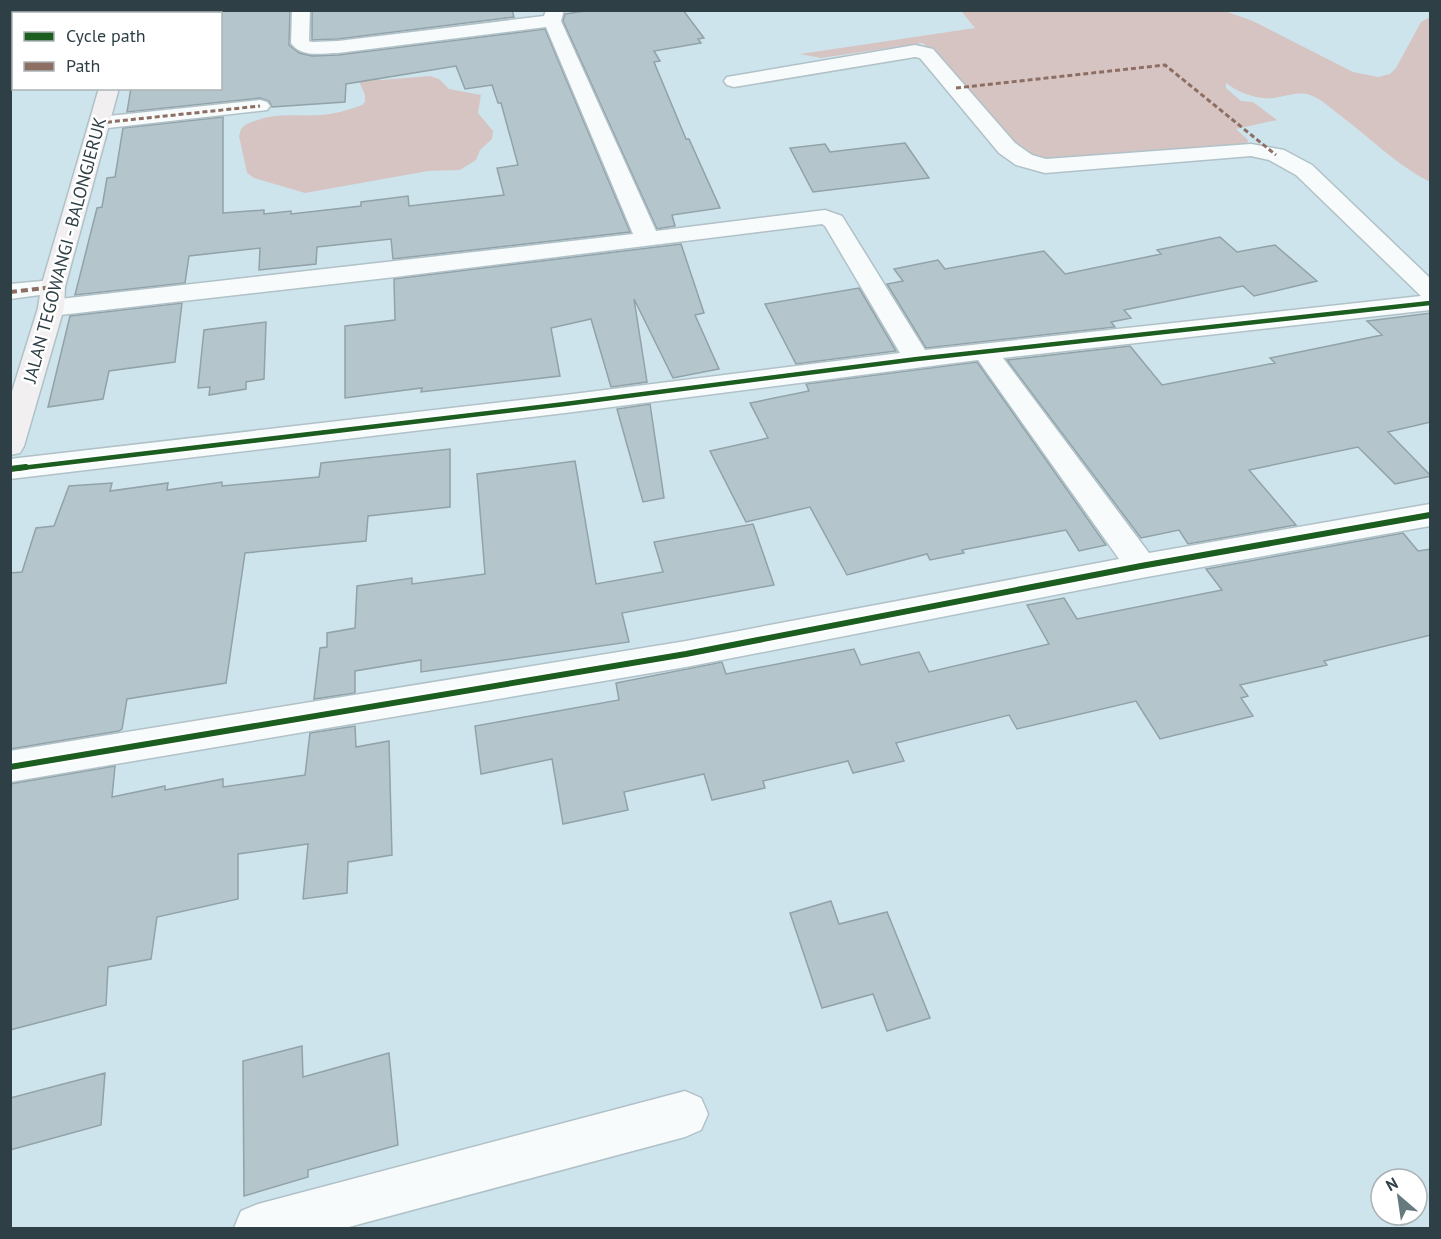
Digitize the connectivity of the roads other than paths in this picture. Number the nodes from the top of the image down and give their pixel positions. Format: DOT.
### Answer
graph roads {
  1 [pos="301,10"];
  2 [pos="553,16"];
  3 [pos="734,81"];
  4 [pos="108,90"];
  5 [pos="260,106"];
  6 [pos="99,123"];
  7 [pos="648,240"];
  8 [pos="1431,291"];
  9 [pos="10,292"];
  10 [pos="52,297"];
  11 [pos="1431,303"];
  12 [pos="986,354"];
  13 [pos="917,359"];
  14 [pos="10,446"];
  15 [pos="10,469"];
  16 [pos="1431,515"];
  17 [pos="1141,566"];
  18 [pos="10,767"];
  19 [pos="685,1114"];
  20 [pos="258,1228"];
  1 -- 2 [label="street"];
  2 -- 7 [label="street"];
  3 -- 8 [label="street"];
  4 -- 6 [label="street, JALAN TEGOWANGI - BALONGJERUK"];
  5 -- 6 [label="street"];
  6 -- 10 [label="street, JALAN TEGOWANGI - BALONGJERUK"];
  7 -- 10 [label="street"];
  7 -- 13 [label="street"];
  9 -- 10 [label="street"];
  10 -- 14 [label="street, JALAN TEGOWANGI - BALONGJERUK"];
  11 -- 12 [label="street"];
  12 -- 13 [label="street"];
  12 -- 17 [label="street"];
  13 -- 15 [label="street"];
  16 -- 17 [label="street"];
  17 -- 18 [label="street"];
  19 -- 20 [label="street"];
}
